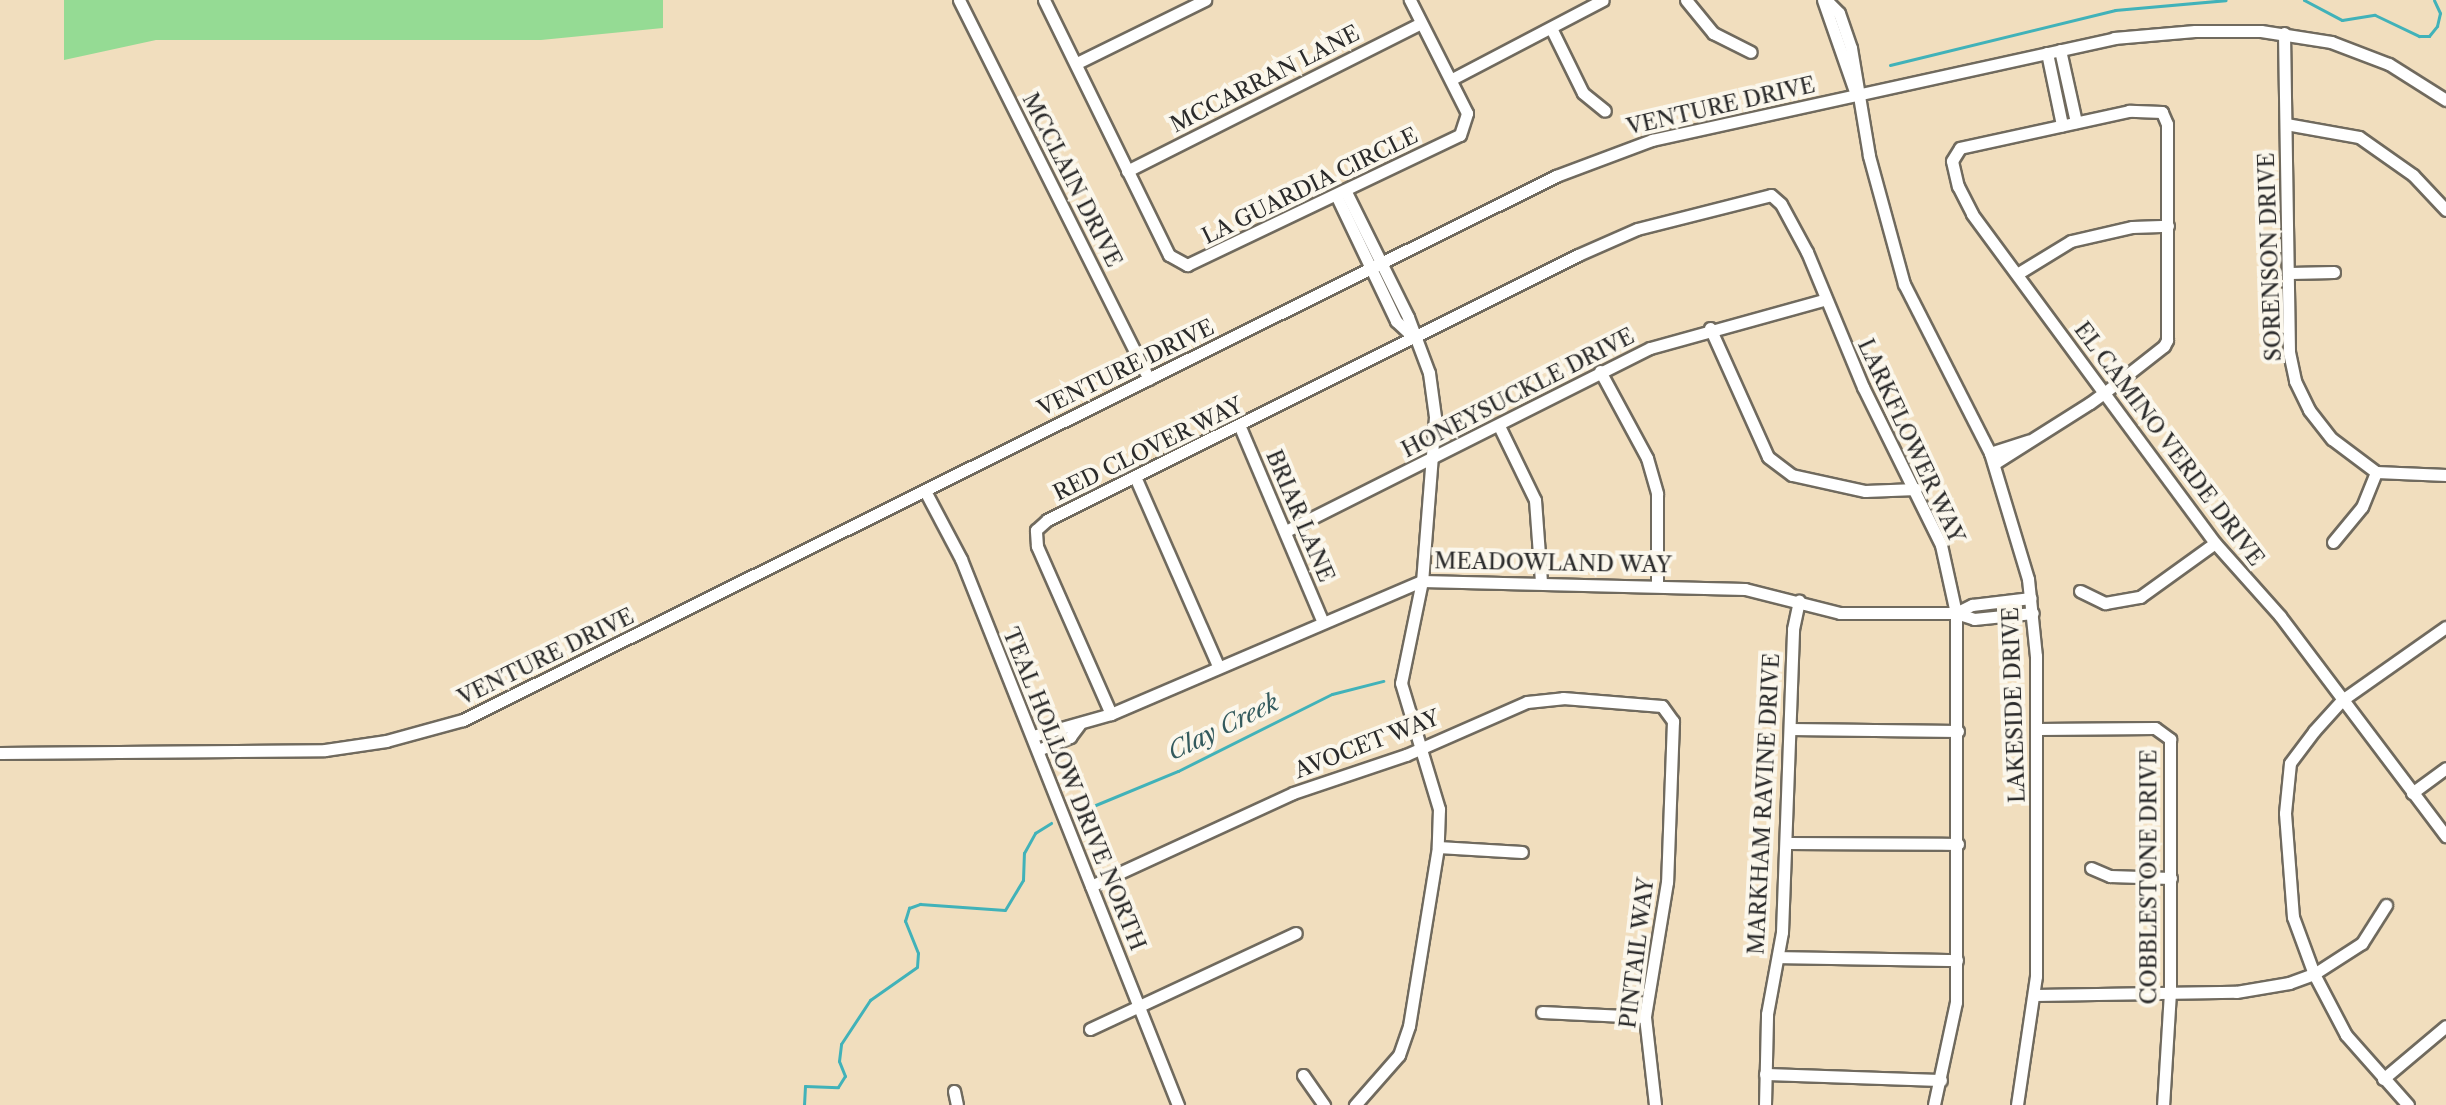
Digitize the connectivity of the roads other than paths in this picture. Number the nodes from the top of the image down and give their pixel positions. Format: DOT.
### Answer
graph roads {
  1 [pos="959,0"];
  2 [pos="1044,0"];
  3 [pos="1205,0"];
  4 [pos="1410,0"];
  5 [pos="1603,0"];
  6 [pos="1686,0"];
  7 [pos="1824,0"];
  8 [pos="1421,23"];
  9 [pos="1551,28"];
  10 [pos="2284,33"];
  11 [pos="2060,50"];
  12 [pos="1751,52"];
  13 [pos="2047,53"];
  14 [pos="1077,63"];
  15 [pos="1452,79"];
  16 [pos="1857,94"];
  17 [pos="2446,100"];
  18 [pos="1605,111"];
  19 [pos="2076,122"];
  20 [pos="2286,124"];
  21 [pos="2062,125"];
  22 [pos="1127,171"];
  23 [pos="1341,193"];
  24 [pos="2446,210"];
  25 [pos="2168,226"];
  26 [pos="1376,265"];
  27 [pos="2334,272"];
  28 [pos="2290,273"];
  29 [pos="2017,274"];
  30 [pos="1823,300"];
  31 [pos="1710,328"];
  32 [pos="1414,338"];
  33 [pos="1600,371"];
  34 [pos="1149,379"];
  35 [pos="2104,393"];
  36 [pos="1240,427"];
  37 [pos="1500,428"];
  38 [pos="1992,458"];
  39 [pos="1434,459"];
  40 [pos="2376,472"];
  41 [pos="2446,475"];
  42 [pos="1136,479"];
  43 [pos="1916,489"];
  44 [pos="925,491"];
  45 [pos="1286,531"];
  46 [pos="2333,542"];
  47 [pos="2215,543"];
  48 [pos="1422,581"];
  49 [pos="1541,581"];
  50 [pos="1657,583"];
  51 [pos="2080,591"];
  52 [pos="2031,598"];
  53 [pos="1799,601"];
  54 [pos="1956,613"];
  55 [pos="2033,613"];
  56 [pos="1322,620"];
  57 [pos="2446,627"];
  58 [pos="1218,666"];
  59 [pos="2342,700"];
  60 [pos="1668,711"];
  61 [pos="1111,714"];
  62 [pos="1079,725"];
  63 [pos="1790,729"];
  64 [pos="2038,729"];
  65 [pos="1958,731"];
  66 [pos="1033,736"];
  67 [pos="1419,749"];
  68 [pos="1038,750"];
  69 [pos="0,753"];
  70 [pos="2446,768"];
  71 [pos="2412,793"];
  72 [pos="2446,836"];
  73 [pos="1787,843"];
  74 [pos="1958,844"];
  75 [pos="1438,847"];
  76 [pos="1522,852"];
  77 [pos="2091,868"];
  78 [pos="2171,878"];
  79 [pos="1091,886"];
  80 [pos="2386,905"];
  81 [pos="1296,933"];
  82 [pos="1778,957"];
  83 [pos="1957,960"];
  84 [pos="2314,974"];
  85 [pos="2170,992"];
  86 [pos="2035,995"];
  87 [pos="1139,1006"];
  88 [pos="1542,1012"];
  89 [pos="1645,1017"];
  90 [pos="2446,1026"];
  91 [pos="1090,1029"];
  92 [pos="1765,1074"];
  93 [pos="1303,1075"];
  94 [pos="2383,1079"];
  95 [pos="1941,1080"];
  96 [pos="954,1091"];
  97 [pos="957,1105"];
  98 [pos="1178,1105"];
  99 [pos="1324,1105"];
  100 [pos="1355,1105"];
  101 [pos="1655,1105"];
  102 [pos="1765,1105"];
  103 [pos="1934,1105"];
  104 [pos="2017,1105"];
  105 [pos="2163,1105"];
  106 [pos="2408,1105"];
  1 -- 34 [label="street, MCCLAIN DRIVE"];
  2 -- 14 [label="street, LA GUARDIA CIRCLE"];
  3 -- 14 [label="street"];
  4 -- 8 [label="street, LA GUARDIA CIRCLE"];
  5 -- 9 [label="street"];
  6 -- 12 [label="street"];
  7 -- 16 [label="street, LAKESIDE DRIVE"];
  8 -- 15 [label="street, LA GUARDIA CIRCLE"];
  8 -- 22 [label="street, MCCARRAN LANE"];
  9 -- 15 [label="street"];
  9 -- 18 [label="street"];
  10 -- 11 [label="street, VENTURE DRIVE"];
  10 -- 17 [label="street, VENTURE DRIVE"];
  10 -- 20 [label="street, SORENSON DRIVE"];
  11 -- 13 [label="street, VENTURE DRIVE"];
  11 -- 19 [label="street"];
  13 -- 16 [label="street, VENTURE DRIVE"];
  13 -- 21 [label="street"];
  14 -- 22 [label="street, LA GUARDIA CIRCLE"];
  15 -- 23 [label="street, LA GUARDIA CIRCLE"];
  16 -- 26 [label="street, VENTURE DRIVE"];
  16 -- 38 [label="street, LAKESIDE DRIVE"];
  19 -- 21 [label="street, EL CAMINO VERDE DRIVE"];
  19 -- 25 [label="street, EL CAMINO VERDE DRIVE"];
  20 -- 24 [label="street"];
  20 -- 28 [label="street, SORENSON DRIVE"];
  21 -- 29 [label="street, EL CAMINO VERDE DRIVE"];
  22 -- 23 [label="street, LA GUARDIA CIRCLE"];
  23 -- 26 [label="street"];
  25 -- 29 [label="street"];
  25 -- 35 [label="street"];
  26 -- 32 [label="street"];
  26 -- 34 [label="street, VENTURE DRIVE"];
  27 -- 28 [label="street"];
  28 -- 40 [label="street, SORENSON DRIVE"];
  29 -- 35 [label="street, EL CAMINO VERDE DRIVE"];
  30 -- 31 [label="street, HONEYSUCKLE DRIVE"];
  30 -- 32 [label="street, LARKFLOWER WAY"];
  30 -- 43 [label="street, LARKFLOWER WAY"];
  31 -- 33 [label="street, HONEYSUCKLE DRIVE"];
  31 -- 43 [label="street"];
  32 -- 36 [label="street, RED CLOVER WAY"];
  32 -- 39 [label="street"];
  33 -- 37 [label="street, HONEYSUCKLE DRIVE"];
  33 -- 50 [label="street"];
  34 -- 44 [label="street, VENTURE DRIVE"];
  35 -- 38 [label="street"];
  35 -- 47 [label="street, EL CAMINO VERDE DRIVE"];
  36 -- 42 [label="street, RED CLOVER WAY"];
  36 -- 45 [label="street, BRIAR LANE"];
  37 -- 39 [label="street, HONEYSUCKLE DRIVE"];
  37 -- 49 [label="street"];
  38 -- 52 [label="street, LAKESIDE DRIVE"];
  39 -- 45 [label="street, HONEYSUCKLE DRIVE"];
  39 -- 48 [label="street"];
  40 -- 41 [label="street"];
  40 -- 46 [label="street"];
  42 -- 58 [label="street"];
  42 -- 61 [label="street, RED CLOVER WAY"];
  43 -- 54 [label="street, LARKFLOWER WAY"];
  44 -- 66 [label="street, TEAL HOLLOW DRIVE NORTH"];
  44 -- 69 [label="street, VENTURE DRIVE"];
  45 -- 56 [label="street, BRIAR LANE"];
  47 -- 51 [label="street"];
  47 -- 59 [label="street, EL CAMINO VERDE DRIVE"];
  48 -- 49 [label="street, MEADOWLAND WAY"];
  48 -- 56 [label="street, MEADOWLAND WAY"];
  48 -- 67 [label="street"];
  49 -- 50 [label="street, MEADOWLAND WAY"];
  50 -- 53 [label="street, MEADOWLAND WAY"];
  52 -- 54 [label="street, MEADOWLAND WAY"];
  52 -- 55 [label="street, LAKESIDE DRIVE"];
  53 -- 54 [label="street, MEADOWLAND WAY"];
  53 -- 63 [label="street, MARKHAM RAVINE DRIVE"];
  54 -- 55 [label="street, MEADOWLAND WAY"];
  54 -- 65 [label="street, LARKFLOWER WAY"];
  55 -- 64 [label="street, LAKESIDE DRIVE"];
  56 -- 58 [label="street, MEADOWLAND WAY"];
  57 -- 59 [label="street"];
  58 -- 61 [label="street, MEADOWLAND WAY"];
  59 -- 71 [label="street, EL CAMINO VERDE DRIVE"];
  59 -- 84 [label="street"];
  60 -- 67 [label="street, AVOCET WAY"];
  60 -- 89 [label="street, PINTAIL WAY"];
  61 -- 62 [label="street, MEADOWLAND WAY"];
  62 -- 66 [label="street, MEADOWLAND WAY"];
  62 -- 68 [label="street, MEADOWLAND WAY"];
  63 -- 65 [label="street"];
  63 -- 73 [label="street, MARKHAM RAVINE DRIVE"];
  64 -- 78 [label="street, COBBLESTONE DRIVE"];
  64 -- 86 [label="street, LAKESIDE DRIVE"];
  65 -- 74 [label="street, LARKFLOWER WAY"];
  66 -- 68 [label="street, TEAL HOLLOW DRIVE NORTH"];
  67 -- 75 [label="street"];
  67 -- 79 [label="street, AVOCET WAY"];
  68 -- 79 [label="street, TEAL HOLLOW DRIVE NORTH"];
  70 -- 71 [label="street"];
  71 -- 72 [label="street, EL CAMINO VERDE DRIVE"];
  73 -- 74 [label="street"];
  73 -- 82 [label="street, MARKHAM RAVINE DRIVE"];
  74 -- 83 [label="street, LARKFLOWER WAY"];
  75 -- 76 [label="street"];
  75 -- 100 [label="street"];
  77 -- 78 [label="street"];
  78 -- 85 [label="street, COBBLESTONE DRIVE"];
  79 -- 87 [label="street, TEAL HOLLOW DRIVE NORTH"];
  80 -- 84 [label="street"];
  81 -- 87 [label="street"];
  82 -- 83 [label="street"];
  82 -- 92 [label="street, MARKHAM RAVINE DRIVE"];
  83 -- 95 [label="street, LARKFLOWER WAY"];
  84 -- 85 [label="street"];
  84 -- 94 [label="street"];
  85 -- 86 [label="street"];
  85 -- 105 [label="street, COBBLESTONE DRIVE"];
  86 -- 104 [label="street, LAKESIDE DRIVE"];
  87 -- 91 [label="street"];
  87 -- 98 [label="street, TEAL HOLLOW DRIVE NORTH"];
  88 -- 89 [label="street"];
  89 -- 101 [label="street, PINTAIL WAY"];
  90 -- 94 [label="street"];
  92 -- 95 [label="street"];
  92 -- 102 [label="street, MARKHAM RAVINE DRIVE"];
  93 -- 99 [label="street"];
  94 -- 106 [label="street"];
  95 -- 103 [label="street, LARKFLOWER WAY"];
  96 -- 97 [label="street"];
}
